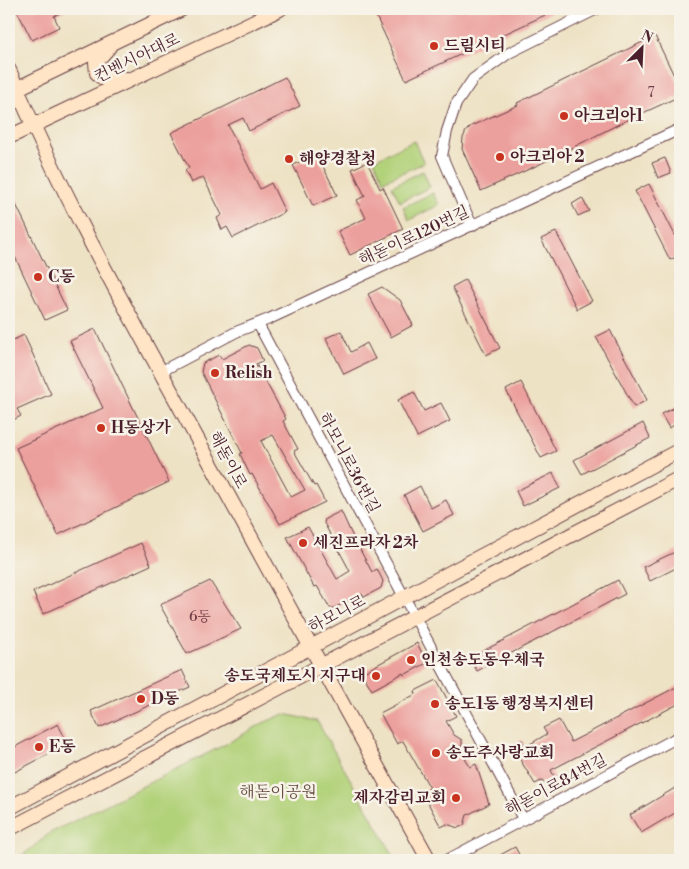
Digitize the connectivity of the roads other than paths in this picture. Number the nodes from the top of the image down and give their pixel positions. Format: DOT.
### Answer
graph roads {
  1 [pos="182,9"];
  2 [pos="280,9"];
  3 [pos="597,9"];
  4 [pos="122,38"];
  5 [pos="9,70"];
  6 [pos="137,77"];
  7 [pos="13,90"];
  8 [pos="33,126"];
  9 [pos="680,129"];
  10 [pos="9,138"];
  11 [pos="472,226"];
  12 [pos="258,324"];
  13 [pos="160,372"];
  14 [pos="680,450"];
  15 [pos="680,478"];
  16 [pos="404,598"];
  17 [pos="414,616"];
  18 [pos="310,648"];
  19 [pos="320,666"];
  20 [pos="680,736"];
  21 [pos="9,808"];
  22 [pos="523,819"];
  23 [pos="9,829"];
  24 [pos="429,860"];
  25 [pos="447,860"];
  1 -- 4 [label="street, 컨벤시아대로"];
  2 -- 6 [label="street, 컨벤시아대로"];
  3 -- 11 [label="street"];
  4 -- 6 [label="street"];
  4 -- 7 [label="street, 컨벤시아대로"];
  5 -- 7 [label="street, 해돋이로"];
  6 -- 8 [label="street, 컨벤시아대로"];
  7 -- 8 [label="street, 해돋이로"];
  8 -- 10 [label="street, 컨벤시아대로"];
  8 -- 13 [label="street, 해돋이로"];
  9 -- 11 [label="street, 해돋이로120번길"];
  11 -- 12 [label="street, 해돋이로120번길"];
  12 -- 13 [label="street, 해돋이로120번길"];
  12 -- 16 [label="street, 하모니로36번길"];
  13 -- 18 [label="street, 해돋이로"];
  14 -- 16 [label="street, 하모니로"];
  15 -- 17 [label="street"];
  16 -- 17 [label="street, 하모니로36번길"];
  16 -- 18 [label="street, 하모니로"];
  17 -- 19 [label="street"];
  17 -- 22 [label="street, 하모니로36번길"];
  18 -- 19 [label="street, 해돋이로"];
  18 -- 21 [label="street, 하모니로"];
  19 -- 23 [label="street"];
  19 -- 24 [label="street, 해돋이로"];
  20 -- 22 [label="street, 해돋이로84번길"];
  22 -- 25 [label="street, 해돋이로84번길"];
}
